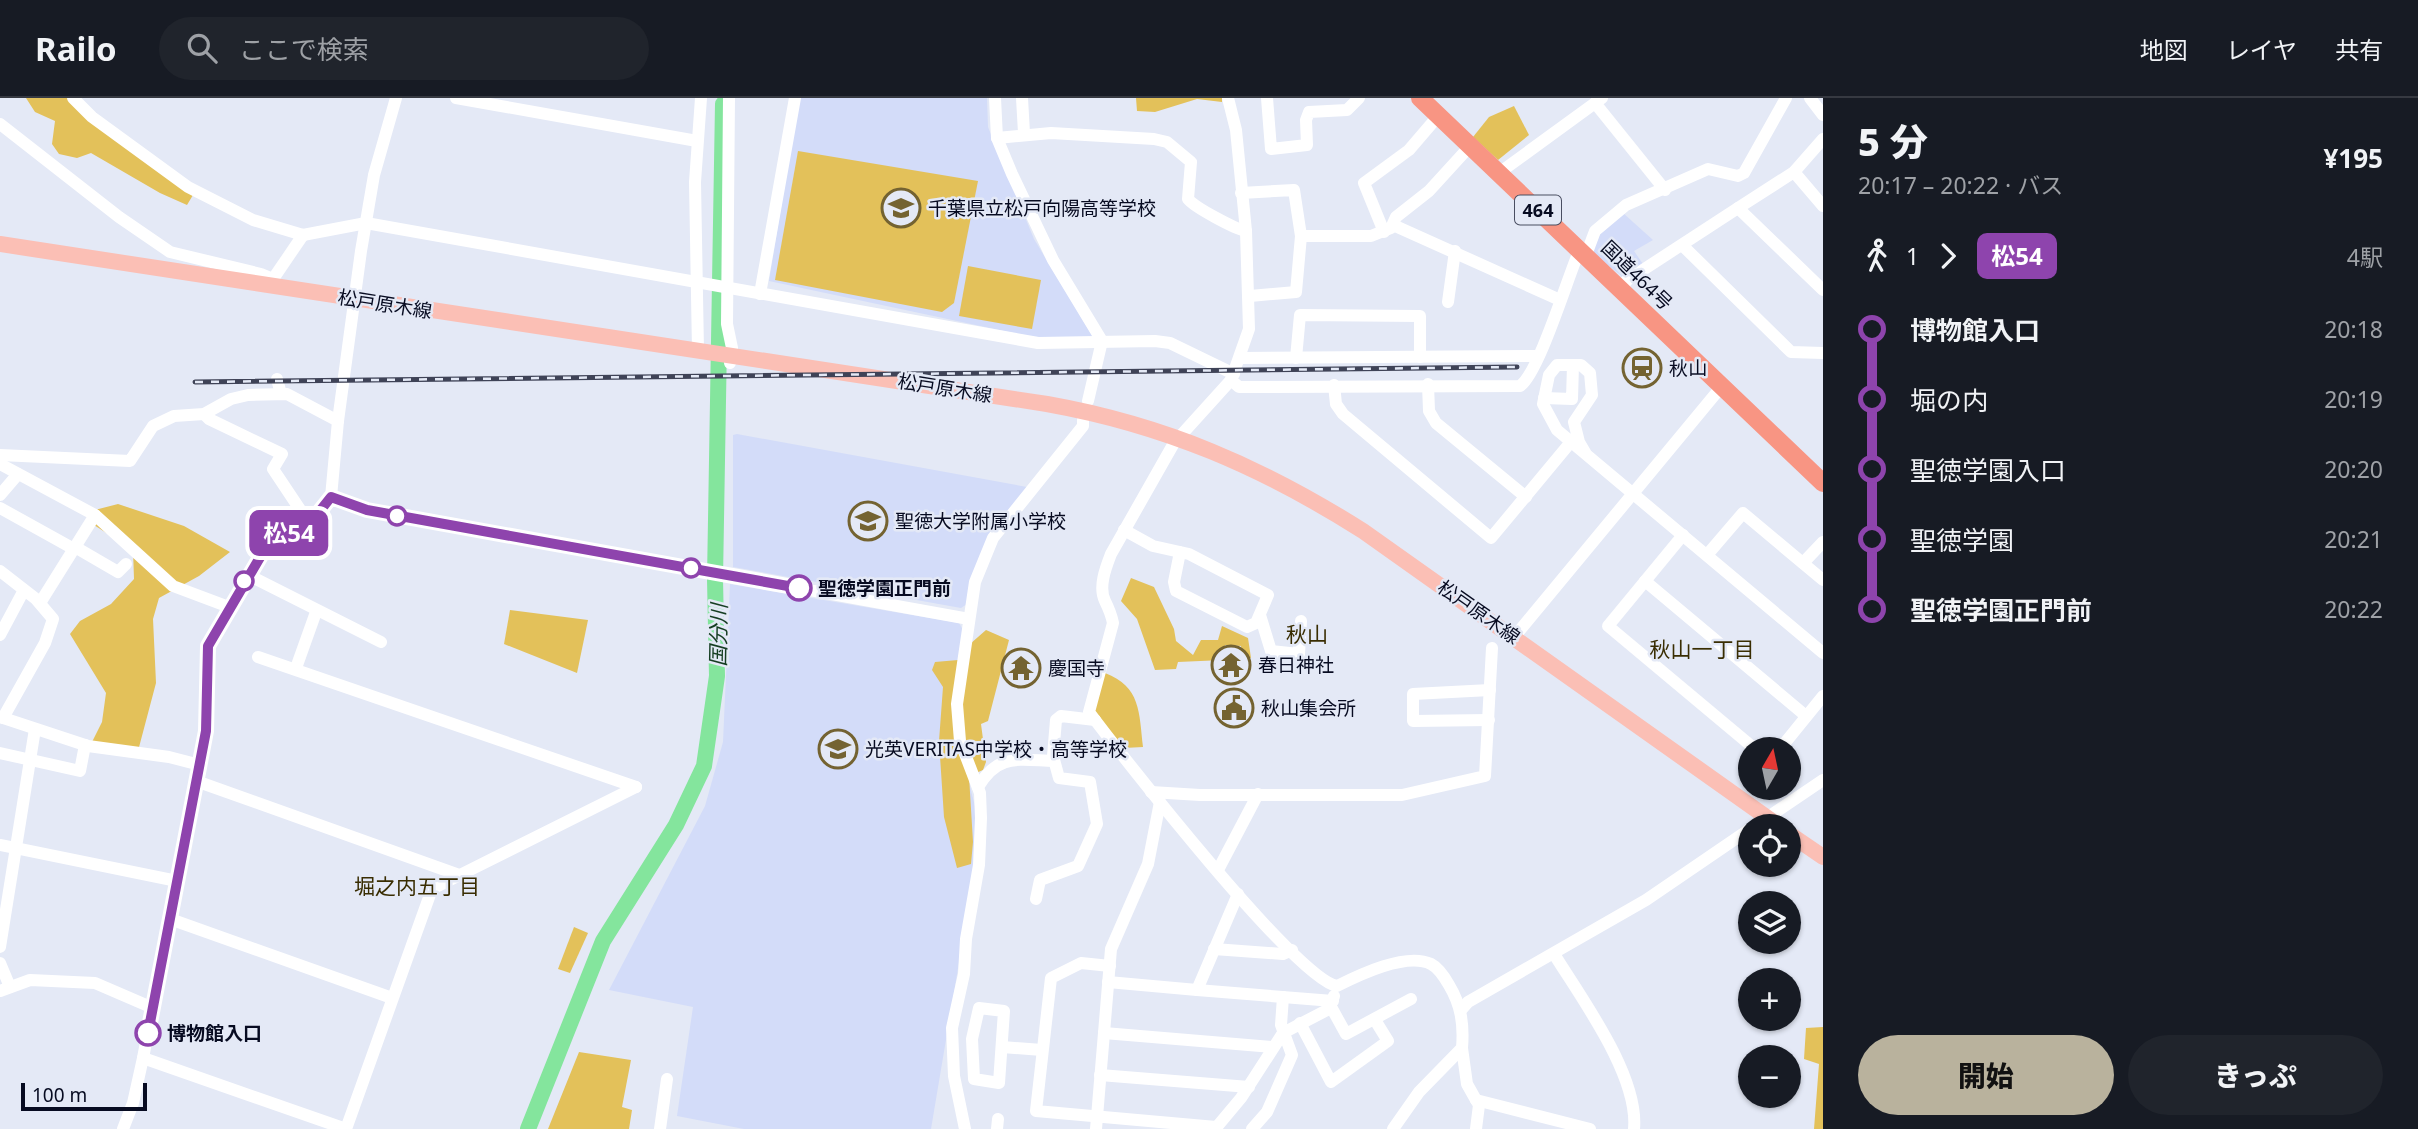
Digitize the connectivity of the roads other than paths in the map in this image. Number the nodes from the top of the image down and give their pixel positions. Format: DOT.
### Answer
graph roads {
  1 [pos="396,98"];
  2 [pos="456,98"];
  3 [pos="701,98"];
  4 [pos="729,98"];
  5 [pos="795,98"];
  6 [pos="995,98"];
  7 [pos="1022,98"];
  8 [pos="1228,98"];
  9 [pos="1267,98"];
  10 [pos="1359,98"];
  11 [pos="1420,98"];
  12 [pos="1786,98"];
  13 [pos="1810,98"];
  14 [pos="76,99"];
  15 [pos="1595,101"];
  16 [pos="1439,115"];
  17 [pos="1823,115"];
  18 [pos="0,124"];
  19 [pos="1024,134"];
  20 [pos="997,138"];
  21 [pos="1823,139"];
  22 [pos="697,141"];
  23 [pos="1471,145"];
  24 [pos="1794,172"];
  25 [pos="1499,173"];
  26 [pos="1665,190"];
  27 [pos="1241,193"];
  28 [pos="1823,206"];
  29 [pos="1738,208"];
  30 [pos="366,223"];
  31 [pos="1388,228"];
  32 [pos="1245,231"];
  33 [pos="303,235"];
  34 [pos="1300,236"];
  35 [pos="0,244"];
  36 [pos="1682,245"];
  37 [pos="1455,251"];
  38 [pos="1583,252"];
  39 [pos="273,283"];
  40 [pos="697,283"];
  41 [pos="728,289"];
  42 [pos="1623,289"];
  43 [pos="1823,290"];
  44 [pos="760,294"];
  45 [pos="1250,296"];
  46 [pos="355,300"];
  47 [pos="1560,300"];
  48 [pos="1448,302"];
  49 [pos="1102,341"];
  50 [pos="698,351"];
  51 [pos="1823,354"];
  52 [pos="1537,356"];
  53 [pos="1420,357"];
  54 [pos="1240,358"];
  55 [pos="1296,358"];
  56 [pos="731,360"];
  57 [pos="1573,365"];
  58 [pos="1233,377"];
  59 [pos="277,379"];
  60 [pos="1428,384"];
  61 [pos="1334,386"];
  62 [pos="1722,386"];
  63 [pos="281,394"];
  64 [pos="1544,398"];
  65 [pos="1088,401"];
  66 [pos="204,414"];
  67 [pos="1574,418"];
  68 [pos="1549,419"];
  69 [pos="1083,420"];
  70 [pos="338,421"];
  71 [pos="1179,437"];
  72 [pos="1570,443"];
  73 [pos="1586,454"];
  74 [pos="0,455"];
  75 [pos="0,464"];
  76 [pos="18,474"];
  77 [pos="1823,484"];
  78 [pos="1632,491"];
  79 [pos="0,495"];
  80 [pos="331,497"];
  81 [pos="1526,497"];
  82 [pos="0,508"];
  83 [pos="94,515"];
  84 [pos="307,520"];
  85 [pos="1124,530"];
  86 [pos="1683,535"];
  87 [pos="1823,542"];
  88 [pos="74,547"];
  89 [pos="1180,552"];
  90 [pos="1707,555"];
  91 [pos="1803,563"];
  92 [pos="126,564"];
  93 [pos="0,571"];
  94 [pos="248,575"];
  95 [pos="1823,580"];
  96 [pos="1645,581"];
  97 [pos="24,590"];
  98 [pos="40,603"];
  99 [pos="229,607"];
  100 [pos="316,612"];
  101 [pos="1260,615"];
  102 [pos="969,619"];
  103 [pos="1301,621"];
  104 [pos="0,635"];
  105 [pos="1515,636"];
  106 [pos="381,642"];
  107 [pos="1492,648"];
  108 [pos="1823,653"];
  109 [pos="258,657"];
  110 [pos="296,668"];
  111 [pos="1490,690"];
  112 [pos="1823,696"];
  113 [pos="1806,716"];
  114 [pos="1,718"];
  115 [pos="1095,720"];
  116 [pos="1489,720"];
  117 [pos="35,729"];
  118 [pos="1741,737"];
  119 [pos="1789,737"];
  120 [pos="85,746"];
  121 [pos="0,752"];
  122 [pos="31,758"];
  123 [pos="1054,761"];
  124 [pos="200,765"];
  125 [pos="1823,779"];
  126 [pos="197,781"];
  127 [pos="978,787"];
  128 [pos="1258,794"];
  129 [pos="1155,797"];
  130 [pos="1755,814"];
  131 [pos="1778,814"];
  132 [pos="1738,837"];
  133 [pos="1801,842"];
  134 [pos="0,845"];
  135 [pos="16,848"];
  136 [pos="1823,857"];
  137 [pos="1218,870"];
  138 [pos="459,875"];
  139 [pos="177,881"];
  140 [pos="1238,894"];
  141 [pos="1036,899"];
  142 [pos="170,919"];
  143 [pos="0,947"];
  144 [pos="1214,949"];
  145 [pos="1292,950"];
  146 [pos="1555,954"];
  147 [pos="0,963"];
  148 [pos="1110,966"];
  149 [pos="1108,982"];
  150 [pos="1337,986"];
  151 [pos="5,989"];
  152 [pos="1197,989"];
  153 [pos="1283,997"];
  154 [pos="392,998"];
  155 [pos="1411,999"];
  156 [pos="1331,1003"];
  157 [pos="153,1008"];
  158 [pos="1461,1010"];
  159 [pos="1375,1020"];
  160 [pos="1300,1024"];
  161 [pos="1283,1032"];
  162 [pos="1104,1033"];
  163 [pos="1002,1047"];
  164 [pos="1273,1047"];
  165 [pos="1462,1048"];
  166 [pos="1042,1050"];
  167 [pos="143,1058"];
  168 [pos="1100,1075"];
  169 [pos="667,1079"];
  170 [pos="1248,1087"];
  171 [pos="1476,1100"];
  172 [pos="1096,1123"];
  173 [pos="1215,1128"];
  174 [pos="1585,1128"];
  175 [pos="123,1129"];
  176 [pos="346,1129"];
  177 [pos="660,1129"];
  178 [pos="965,1129"];
  179 [pos="1252,1129"];
  180 [pos="1393,1129"];
  181 [pos="1476,1129"];
  182 [pos="1634,1129"];
  1 -- 30 [label="street"];
  2 -- 22 [label="street"];
  3 -- 22 [label="street"];
  4 -- 41 [label="street"];
  5 -- 44 [label="street"];
  6 -- 20 [label="street"];
  7 -- 19 [label="street"];
  8 -- 27 [label="street"];
  9 -- 10 [label="street"];
  11 -- 16 [label="highway, 国道464号 / 464"];
  12 -- 26 [label="street"];
  13 -- 17 [label="street"];
  14 -- 33 [label="street"];
  15 -- 25 [label="street"];
  15 -- 26 [label="street"];
  16 -- 23 [label="highway, 国道464号 / 464"];
  16 -- 31 [label="street"];
  18 -- 39 [label="street"];
  19 -- 20 [label="street"];
  19 -- 32 [label="street"];
  20 -- 49 [label="street"];
  21 -- 24 [label="street"];
  22 -- 40 [label="street"];
  23 -- 25 [label="highway, 国道464号 / 464"];
  23 -- 31 [label="street"];
  24 -- 28 [label="street"];
  24 -- 29 [label="street"];
  25 -- 38 [label="highway, 国道464号 / 464"];
  26 -- 38 [label="street"];
  27 -- 32 [label="street"];
  27 -- 34 [label="street"];
  29 -- 36 [label="street"];
  29 -- 43 [label="street"];
  30 -- 33 [label="street"];
  30 -- 40 [label="street"];
  30 -- 46 [label="street"];
  31 -- 34 [label="street"];
  31 -- 37 [label="street"];
  32 -- 45 [label="street"];
  33 -- 39 [label="street"];
  34 -- 45 [label="street"];
  35 -- 39 [label="main road, 松戸原木線"];
  36 -- 42 [label="street"];
  36 -- 51 [label="street"];
  37 -- 47 [label="street"];
  37 -- 48 [label="street"];
  38 -- 42 [label="highway, 国道464号 / 464"];
  38 -- 47 [label="street"];
  39 -- 46 [label="main road, 松戸原木線"];
  40 -- 41 [label="street"];
  40 -- 50 [label="street"];
  41 -- 44 [label="street"];
  41 -- 56 [label="street"];
  42 -- 62 [label="highway, 国道464号 / 464"];
  44 -- 49 [label="street"];
  45 -- 54 [label="street"];
  46 -- 50 [label="main road, 松戸原木線"];
  46 -- 70 [label="street"];
  47 -- 52 [label="street"];
  49 -- 58 [label="street"];
  49 -- 65 [label="street"];
  50 -- 56 [label="main road, 松戸原木線"];
  52 -- 53 [label="street"];
  52 -- 60 [label="street"];
  53 -- 55 [label="street"];
  53 -- 55 [label="street"];
  54 -- 55 [label="street"];
  54 -- 58 [label="street"];
  56 -- 71 [label="main road, 松戸原木線"];
  57 -- 64 [label="street"];
  57 -- 64 [label="street"];
  57 -- 67 [label="street"];
  58 -- 61 [label="street"];
  58 -- 71 [label="street"];
  59 -- 63 [label="street"];
  60 -- 61 [label="street"];
  60 -- 81 [label="street"];
  61 -- 81 [label="street"];
  62 -- 77 [label="highway, 国道464号 / 464"];
  62 -- 78 [label="street"];
  63 -- 66 [label="street"];
  63 -- 70 [label="street"];
  64 -- 68 [label="street"];
  66 -- 74 [label="street"];
  66 -- 84 [label="street"];
  67 -- 68 [label="street"];
  67 -- 73 [label="street"];
  68 -- 72 [label="street"];
  69 -- 102 [label="street"];
  70 -- 80 [label="street"];
  71 -- 85 [label="street"];
  71 -- 105 [label="main road, 松戸原木線"];
  72 -- 73 [label="street"];
  72 -- 81 [label="street"];
  73 -- 78 [label="street"];
  75 -- 76 [label="street"];
  76 -- 79 [label="street"];
  76 -- 83 [label="street"];
  78 -- 86 [label="street"];
  78 -- 105 [label="street"];
  80 -- 84 [label="street"];
  80 -- 102 [label="street"];
  82 -- 88 [label="street"];
  83 -- 88 [label="street"];
  83 -- 99 [label="street"];
  84 -- 94 [label="street"];
  85 -- 89 [label="street"];
  85 -- 115 [label="street"];
  86 -- 90 [label="street"];
  86 -- 96 [label="street"];
  87 -- 91 [label="street"];
  88 -- 92 [label="street"];
  88 -- 98 [label="street"];
  89 -- 101 [label="street"];
  89 -- 101 [label="street"];
  90 -- 91 [label="street"];
  90 -- 108 [label="street"];
  91 -- 95 [label="street"];
  93 -- 97 [label="street"];
  94 -- 99 [label="street"];
  94 -- 100 [label="street"];
  96 -- 113 [label="street"];
  96 -- 118 [label="street"];
  97 -- 98 [label="street"];
  97 -- 104 [label="street"];
  98 -- 114 [label="street"];
  99 -- 124 [label="street"];
  100 -- 106 [label="street"];
  100 -- 110 [label="street"];
  101 -- 103 [label="street"];
  102 -- 127 [label="street"];
  105 -- 130 [label="main road, 松戸原木線"];
  107 -- 111 [label="street"];
  109 -- 110 [label="street"];
  110 -- 138 [label="street"];
  111 -- 116 [label="street"];
  111 -- 116 [label="street"];
  112 -- 113 [label="street"];
  113 -- 119 [label="street"];
  114 -- 117 [label="street"];
  115 -- 123 [label="street"];
  115 -- 129 [label="street"];
  116 -- 128 [label="street"];
  117 -- 120 [label="street"];
  117 -- 122 [label="street"];
  120 -- 122 [label="street"];
  120 -- 124 [label="street"];
  121 -- 122 [label="street"];
  122 -- 135 [label="street"];
  123 -- 127 [label="street"];
  123 -- 141 [label="street"];
  124 -- 126 [label="street"];
  125 -- 131 [label="street"];
  126 -- 138 [label="street"];
  126 -- 139 [label="street"];
  127 -- 178 [label="street"];
  128 -- 129 [label="street"];
  128 -- 137 [label="street"];
  129 -- 137 [label="street"];
  129 -- 148 [label="street"];
  132 -- 146 [label="street"];
  133 -- 136 [label="main road"];
  134 -- 135 [label="street"];
  135 -- 139 [label="street"];
  135 -- 143 [label="street"];
  137 -- 140 [label="street"];
  138 -- 154 [label="street"];
  139 -- 142 [label="street"];
  140 -- 144 [label="street"];
  140 -- 145 [label="street"];
  142 -- 154 [label="street"];
  142 -- 157 [label="street"];
  144 -- 145 [label="street"];
  144 -- 152 [label="street"];
  145 -- 150 [label="street"];
  146 -- 158 [label="street"];
  146 -- 182 [label="street"];
  147 -- 151 [label="street"];
  148 -- 149 [label="street"];
  148 -- 166 [label="street"];
  149 -- 152 [label="street"];
  149 -- 162 [label="street"];
  150 -- 156 [label="street"];
  150 -- 158 [label="street"];
  151 -- 157 [label="street"];
  152 -- 153 [label="street"];
  153 -- 156 [label="street"];
  153 -- 161 [label="street"];
  154 -- 176 [label="street"];
  155 -- 159 [label="street"];
  156 -- 159 [label="street"];
  156 -- 160 [label="street"];
  157 -- 167 [label="street"];
  158 -- 165 [label="street"];
  159 -- 160 [label="street"];
  160 -- 161 [label="street"];
  161 -- 164 [label="street"];
  161 -- 179 [label="street"];
  162 -- 164 [label="street"];
  162 -- 168 [label="street"];
  163 -- 163 [label="street"];
  163 -- 166 [label="street"];
  164 -- 170 [label="street"];
  165 -- 171 [label="street"];
  165 -- 180 [label="street"];
  166 -- 172 [label="street"];
  167 -- 175 [label="street"];
  167 -- 176 [label="street"];
  168 -- 170 [label="street"];
  168 -- 172 [label="street"];
  169 -- 177 [label="street"];
  170 -- 173 [label="street"];
  171 -- 174 [label="street"];
  171 -- 181 [label="street"];
  172 -- 173 [label="street"];
}
